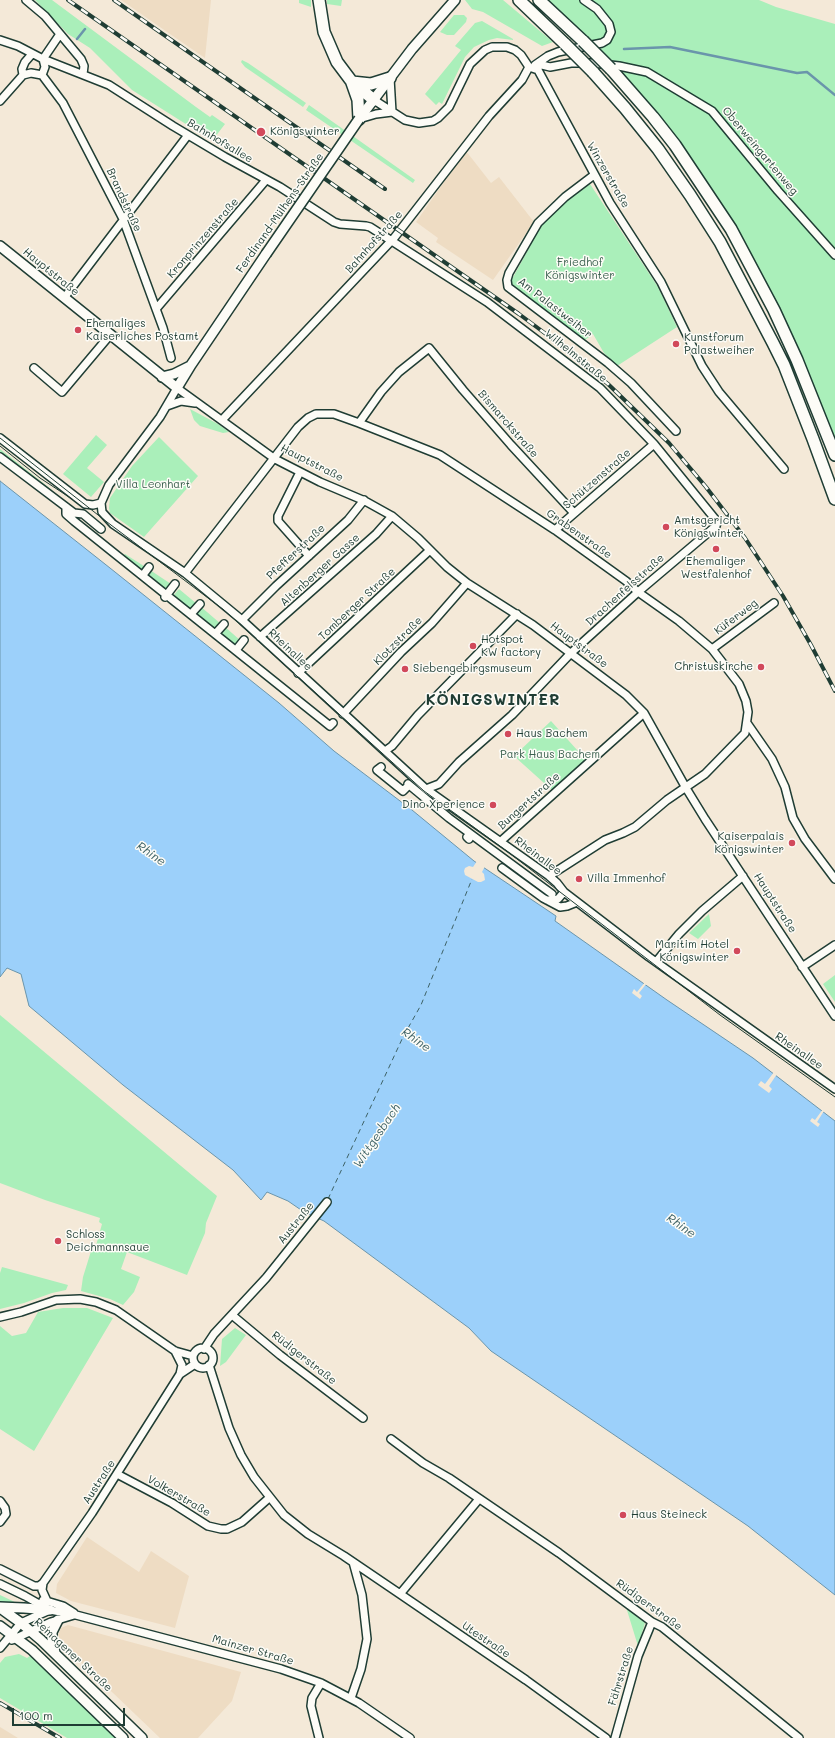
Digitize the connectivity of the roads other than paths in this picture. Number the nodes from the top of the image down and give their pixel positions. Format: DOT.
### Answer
graph roads {
  1 [pos="26,0"];
  2 [pos="319,0"];
  3 [pos="455,0"];
  4 [pos="519,0"];
  5 [pos="539,0"];
  6 [pos="584,0"];
  7 [pos="60,34"];
  8 [pos="0,40"];
  9 [pos="32,54"];
  10 [pos="43,59"];
  11 [pos="538,64"];
  12 [pos="529,67"];
  13 [pos="83,74"];
  14 [pos="23,75"];
  15 [pos="42,75"];
  16 [pos="390,78"];
  17 [pos="352,82"];
  18 [pos="374,100"];
  19 [pos="0,101"];
  20 [pos="392,112"];
  21 [pos="359,119"];
  22 [pos="188,135"];
  23 [pos="594,175"];
  24 [pos="266,180"];
  25 [pos="123,220"];
  26 [pos="392,240"];
  27 [pos="0,246"];
  28 [pos="835,255"];
  29 [pos="64,298"];
  30 [pos="156,309"];
  31 [pos="110,335"];
  32 [pos="171,358"];
  33 [pos="191,365"];
  34 [pos="34,368"];
  35 [pos="162,377"];
  36 [pos="177,388"];
  37 [pos="201,405"];
  38 [pos="168,406"];
  39 [pos="222,420"];
  40 [pos="359,423"];
  41 [pos="676,431"];
  42 [pos="0,438"];
  43 [pos="654,444"];
  44 [pos="835,455"];
  45 [pos="0,457"];
  46 [pos="275,459"];
  47 [pos="784,469"];
  48 [pos="300,472"];
  49 [pos="835,499"];
  50 [pos="364,500"];
  51 [pos="101,503"];
  52 [pos="574,513"];
  53 [pos="392,516"];
  54 [pos="76,518"];
  55 [pos="717,523"];
  56 [pos="101,529"];
  57 [pos="555,530"];
  58 [pos="430,550"];
  59 [pos="309,556"];
  60 [pos="149,567"];
  61 [pos="185,573"];
  62 [pos="143,575"];
  63 [pos="467,583"];
  64 [pos="175,584"];
  65 [pos="638,592"];
  66 [pos="166,596"];
  67 [pos="774,603"];
  68 [pos="200,604"];
  69 [pos="191,614"];
  70 [pos="517,614"];
  71 [pos="242,620"];
  72 [pos="224,624"];
  73 [pos="215,634"];
  74 [pos="260,637"];
  75 [pos="244,640"];
  76 [pos="712,649"];
  77 [pos="236,650"];
  78 [pos="570,653"];
  79 [pos="298,673"];
  80 [pos="293,686"];
  81 [pos="287,693"];
  82 [pos="644,713"];
  83 [pos="343,714"];
  84 [pos="747,723"];
  85 [pos="331,726"];
  86 [pos="385,752"];
  87 [pos="381,767"];
  88 [pos="686,788"];
  89 [pos="424,793"];
  90 [pos="501,841"];
  91 [pos="502,868"];
  92 [pos="549,876"];
  93 [pos="744,876"];
  94 [pos="835,879"];
  95 [pos="564,892"];
  96 [pos="550,897"];
  97 [pos="577,902"];
  98 [pos="835,945"];
  99 [pos="656,962"];
  100 [pos="802,967"];
  101 [pos="835,1016"];
  102 [pos="835,1089"];
  103 [pos="327,1202"];
  104 [pos="232,1315"];
  105 [pos="0,1317"];
  106 [pos="204,1348"];
  107 [pos="175,1351"];
  108 [pos="193,1356"];
  109 [pos="195,1364"];
  110 [pos="209,1365"];
  111 [pos="180,1374"];
  112 [pos="363,1418"];
  113 [pos="391,1439"];
  114 [pos="117,1474"];
  115 [pos="269,1498"];
  116 [pos="479,1499"];
  117 [pos="0,1501"];
  118 [pos="0,1522"];
  119 [pos="353,1562"];
  120 [pos="0,1569"];
  121 [pos="43,1583"];
  122 [pos="0,1584"];
  123 [pos="400,1594"];
  124 [pos="26,1596"];
  125 [pos="47,1601"];
  126 [pos="0,1608"];
  127 [pos="50,1610"];
  128 [pos="76,1615"];
  129 [pos="58,1620"];
  130 [pos="652,1622"];
  131 [pos="21,1623"];
  132 [pos="0,1626"];
  133 [pos="30,1631"];
  134 [pos="14,1636"];
  135 [pos="1,1646"];
  136 [pos="55,1653"];
  137 [pos="321,1683"];
  138 [pos="351,1698"];
  139 [pos="123,1738"];
  140 [pos="142,1738"];
  141 [pos="319,1738"];
  142 [pos="410,1738"];
  143 [pos="606,1738"];
  144 [pos="615,1738"];
  145 [pos="799,1738"];
  1 -- 7 [label="street"];
  2 -- 17 [label="highway"];
  3 -- 16 [label="main road, Ferdinand-Mülhens-Straße"];
  4 -- 49 [label="highway, bridge"];
  5 -- 44 [label="highway, bridge"];
  6 -- 11 [label="street"];
  7 -- 10 [label="street"];
  7 -- 13 [label="street"];
  8 -- 9 [label="street, Bahnhofsallee"];
  9 -- 10 [label="street, Bahnhofsallee"];
  9 -- 14 [label="street"];
  10 -- 13 [label="street, Bahnhofsallee"];
  10 -- 15 [label="street"];
  11 -- 12 [label="street"];
  11 -- 28 [label="street, Oberweingartenweg"];
  12 -- 20 [label="street, Winzerstraße"];
  12 -- 23 [label="street, Winzerstraße"];
  12 -- 26 [label="street, Bahnhofstraße"];
  13 -- 22 [label="street, Bahnhofsallee"];
  14 -- 15 [label="street"];
  14 -- 19 [label="street"];
  15 -- 25 [label="street, Brandstraße"];
  16 -- 17 [label="highway"];
  16 -- 18 [label="main road, Ferdinand-Mülhens-Straße"];
  16 -- 20 [label="street"];
  17 -- 18 [label="highway"];
  17 -- 21 [label="highway"];
  18 -- 20 [label="street, Winzerstraße"];
  18 -- 21 [label="main road, Ferdinand-Mülhens-Straße"];
  20 -- 21 [label="street"];
  21 -- 33 [label="main road, Ferdinand-Mülhens-Straße, bridge"];
  22 -- 24 [label="street, Bahnhofsallee"];
  22 -- 25 [label="street"];
  23 -- 41 [label="street, Am Palastweiher"];
  23 -- 47 [label="street, Winzerstraße"];
  24 -- 26 [label="street, Bahnhofsallee"];
  24 -- 30 [label="street, Kronprinzenstraße"];
  25 -- 29 [label="street"];
  25 -- 30 [label="street, Brandstraße"];
  26 -- 39 [label="street, Bahnhofstraße"];
  26 -- 43 [label="street, Wilhelmstraße"];
  27 -- 29 [label="main road, Hauptstraße"];
  29 -- 31 [label="main road, Hauptstraße"];
  30 -- 32 [label="street, Brandstraße"];
  31 -- 34 [label="street"];
  31 -- 35 [label="main road, Hauptstraße"];
  33 -- 35 [label="main road"];
  33 -- 36 [label="main road, Ferdinand-Mülhens-Straße"];
  35 -- 36 [label="main road, Hauptstraße"];
  36 -- 37 [label="street, Hauptstraße"];
  36 -- 38 [label="street"];
  37 -- 38 [label="street, Hauptstraße"];
  37 -- 39 [label="street, Hauptstraße"];
  38 -- 51 [label="street"];
  39 -- 46 [label="street, Hauptstraße"];
  40 -- 46 [label="street, Grabenstraße"];
  40 -- 52 [label="street, Bismarckstraße"];
  40 -- 57 [label="street, Grabenstraße"];
  42 -- 51 [label="street"];
  43 -- 52 [label="street, Schützenstraße"];
  43 -- 55 [label="street, Wilhelmstraße"];
  45 -- 54 [label="street"];
  46 -- 48 [label="street, Hauptstraße"];
  46 -- 61 [label="street, Grabenstraße"];
  48 -- 50 [label="street, Hauptstraße"];
  48 -- 59 [label="street"];
  50 -- 53 [label="street, Hauptstraße"];
  50 -- 59 [label="street, Pfefferstraße"];
  51 -- 61 [label="street, Rheinallee"];
  52 -- 57 [label="street, Schützenstraße"];
  53 -- 58 [label="street, Hauptstraße"];
  53 -- 74 [label="street, Altenberger Gasse"];
  54 -- 56 [label="street"];
  54 -- 62 [label="street"];
  55 -- 65 [label="street, Drachenfelsstraße"];
  57 -- 65 [label="street, Grabenstraße"];
  58 -- 63 [label="street, Hauptstraße"];
  58 -- 79 [label="street, Tomberger Straße"];
  59 -- 71 [label="street, Pfefferstraße"];
  60 -- 62 [label="street"];
  61 -- 71 [label="street, Rheinallee"];
  62 -- 66 [label="street"];
  63 -- 70 [label="street, Hauptstraße"];
  63 -- 83 [label="street, Klotzstraße"];
  64 -- 66 [label="street"];
  65 -- 76 [label="street, Grabenstraße"];
  65 -- 78 [label="street, Drachenfelsstraße"];
  66 -- 69 [label="street"];
  67 -- 76 [label="street, Küferweg"];
  68 -- 69 [label="street"];
  69 -- 73 [label="street"];
  70 -- 78 [label="street, Hauptstraße"];
  70 -- 86 [label="street"];
  71 -- 74 [label="street, Rheinallee"];
  72 -- 73 [label="street"];
  73 -- 77 [label="street"];
  74 -- 79 [label="street, Rheinallee"];
  75 -- 77 [label="street"];
  76 -- 84 [label="street, Grabenstraße"];
  77 -- 81 [label="street"];
  78 -- 82 [label="street, Hauptstraße"];
  78 -- 89 [label="street, Drachenfelsstraße"];
  79 -- 83 [label="street, Rheinallee"];
  80 -- 81 [label="street"];
  81 -- 85 [label="street"];
  82 -- 88 [label="street, Hauptstraße"];
  82 -- 90 [label="street, Bungertstraße"];
  83 -- 86 [label="street, Rheinallee"];
  84 -- 88 [label="street"];
  84 -- 94 [label="street"];
  86 -- 89 [label="street, Rheinallee"];
  87 -- 89 [label="street"];
  88 -- 92 [label="street"];
  88 -- 93 [label="street, Hauptstraße"];
  89 -- 90 [label="street, Rheinallee"];
  89 -- 96 [label="street, Rheinallee"];
  90 -- 92 [label="street, Rheinallee"];
  91 -- 96 [label="street, Rheinallee"];
  92 -- 95 [label="street, Rheinallee"];
  93 -- 99 [label="street"];
  93 -- 100 [label="street, Hauptstraße"];
  95 -- 96 [label="street, Rheinallee"];
  95 -- 97 [label="street, Rheinallee"];
  96 -- 97 [label="street, Rheinallee"];
  97 -- 99 [label="street, Rheinallee"];
  98 -- 100 [label="street"];
  99 -- 102 [label="street, Rheinallee"];
  100 -- 101 [label="street, Hauptstraße"];
  103 -- 104 [label="street, Austraße"];
  104 -- 106 [label="street, Austraße"];
  104 -- 112 [label="street, Rüdigerstraße"];
  105 -- 107 [label="street"];
  106 -- 108 [label="street, Austraße"];
  106 -- 110 [label="street"];
  107 -- 108 [label="street"];
  107 -- 111 [label="street"];
  108 -- 109 [label="street"];
  109 -- 110 [label="street"];
  109 -- 111 [label="street, Austraße"];
  110 -- 115 [label="street, Utestraße"];
  111 -- 114 [label="street, Austraße"];
  113 -- 116 [label="street, Rüdigerstraße"];
  114 -- 115 [label="street, Volkerstraße"];
  114 -- 121 [label="street, Austraße"];
  115 -- 119 [label="street, Utestraße"];
  116 -- 123 [label="street"];
  116 -- 130 [label="street, Rüdigerstraße"];
  117 -- 118 [label="street"];
  119 -- 123 [label="street, Utestraße"];
  119 -- 138 [label="street"];
  120 -- 121 [label="street"];
  121 -- 125 [label="street"];
  122 -- 124 [label="street"];
  123 -- 143 [label="street, Utestraße"];
  124 -- 125 [label="street, Mainzer Straße"];
  124 -- 127 [label="street, Mainzer Straße"];
  125 -- 128 [label="street, Mainzer Straße"];
  126 -- 127 [label="main road"];
  126 -- 131 [label="main road"];
  127 -- 128 [label="street, Mainzer Straße"];
  127 -- 131 [label="street"];
  128 -- 129 [label="street"];
  128 -- 137 [label="street, Mainzer Straße"];
  129 -- 133 [label="street"];
  129 -- 136 [label="main road"];
  130 -- 144 [label="street, Fährstraße"];
  130 -- 145 [label="street, Rüdigerstraße"];
  131 -- 133 [label="main road, Remagener Straße"];
  131 -- 134 [label="street"];
  132 -- 134 [label="main road"];
  133 -- 134 [label="street"];
  133 -- 136 [label="main road, Remagener Straße"];
  134 -- 135 [label="street"];
  134 -- 139 [label="main road"];
  136 -- 140 [label="main road, Remagener Straße"];
  137 -- 138 [label="street, Mainzer Straße"];
  137 -- 141 [label="street"];
  138 -- 142 [label="street, Mainzer Straße"];
}
